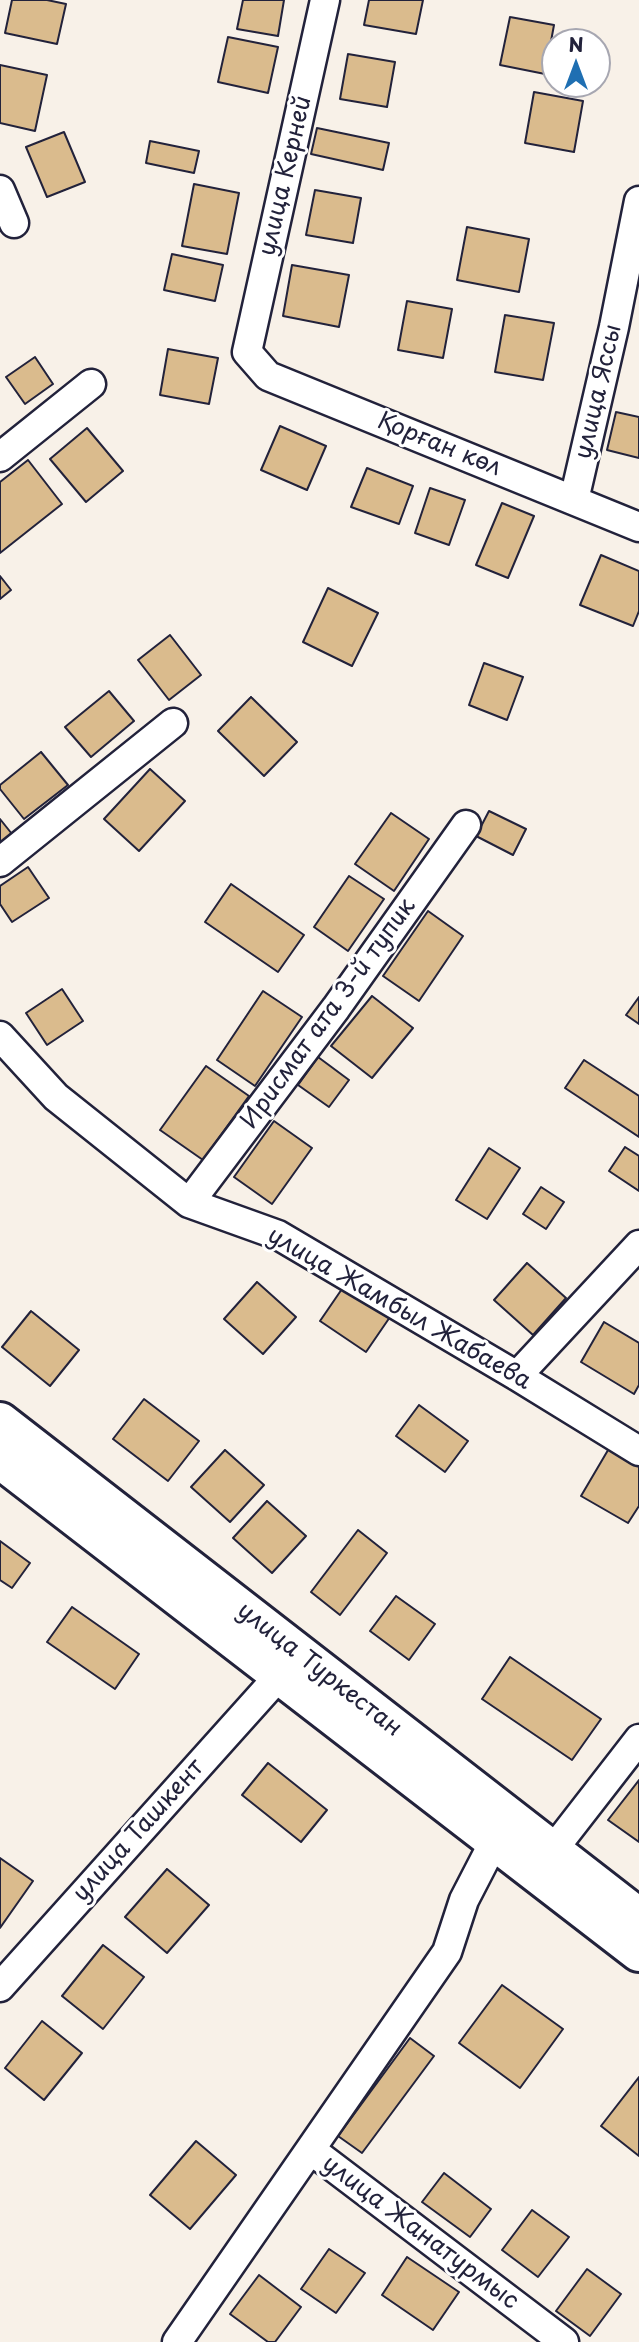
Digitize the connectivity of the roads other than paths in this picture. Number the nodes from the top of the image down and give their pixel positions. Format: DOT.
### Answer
graph roads {
  1 [pos="325,0"];
  2 [pos="0,190"];
  3 [pos="639,201"];
  4 [pos="14,223"];
  5 [pos="247,352"];
  6 [pos="91,384"];
  7 [pos="0,457"];
  8 [pos="574,500"];
  9 [pos="639,527"];
  10 [pos="173,723"];
  11 [pos="466,825"];
  12 [pos="0,862"];
  13 [pos="0,1036"];
  14 [pos="189,1203"];
  15 [pos="639,1245"];
  16 [pos="517,1376"];
  17 [pos="0,1422"];
  18 [pos="639,1451"];
  19 [pos="0,1459"];
  20 [pos="279,1676"];
  21 [pos="639,1739"];
  22 [pos="503,1830"];
  23 [pos="544,1862"];
  24 [pos="639,1918"];
  25 [pos="639,1952"];
  26 [pos="0,1985"];
  27 [pos="311,2150"];
  28 [pos="177,2342"];
  29 [pos="564,2342"];
  1 -- 5 [label="street, улица Керней"];
  2 -- 4 [label="street"];
  3 -- 8 [label="street, улица Яссы"];
  5 -- 8 [label="street, Қорған көл"];
  6 -- 7 [label="street"];
  8 -- 9 [label="street, Қорған көл"];
  10 -- 12 [label="street"];
  11 -- 14 [label="street, Ирисмат ата 3-й тупик"];
  13 -- 14 [label="street, улица Жамбыл Жабаева"];
  14 -- 16 [label="street, улица Жамбыл Жабаева"];
  15 -- 16 [label="street"];
  16 -- 18 [label="street, улица Жамбыл Жабаева"];
  17 -- 22 [label="highway, улица Туркестан"];
  19 -- 20 [label="highway, улица Туркестан"];
  20 -- 22 [label="highway, улица Туркестан"];
  20 -- 26 [label="street, улица Ташкент"];
  21 -- 23 [label="street"];
  22 -- 23 [label="highway, улица Туркестан"];
  22 -- 27 [label="street"];
  23 -- 24 [label="highway, улица Туркестан"];
  23 -- 25 [label="highway, улица Туркестан"];
  27 -- 28 [label="street"];
  27 -- 29 [label="street, улица Жанатурмыс"];
}
